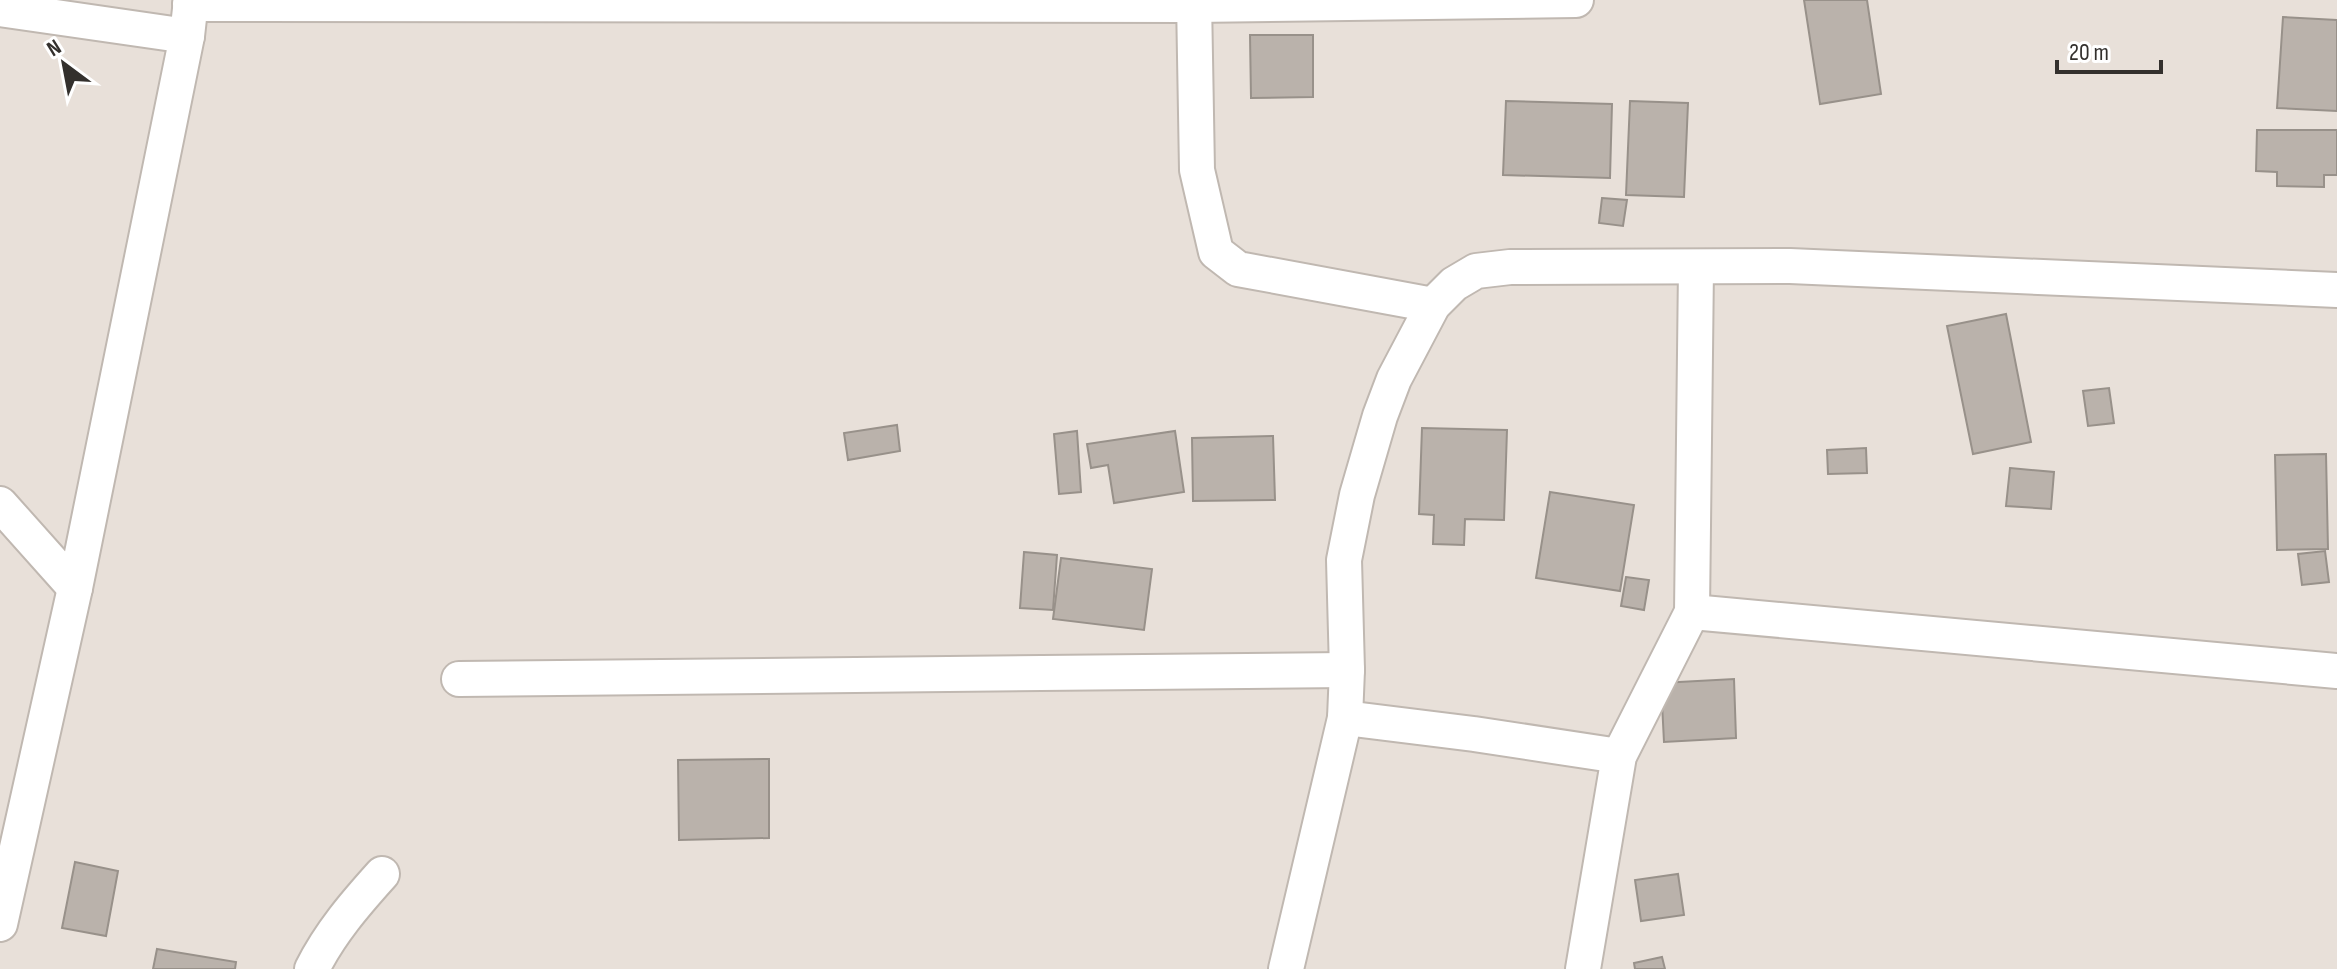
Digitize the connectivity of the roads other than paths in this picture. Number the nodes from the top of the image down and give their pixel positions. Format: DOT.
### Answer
graph roads {
  1 [pos="1576,0"];
  2 [pos="1194,3"];
  3 [pos="0,9"];
  4 [pos="190,13"];
  5 [pos="1696,267"];
  6 [pos="2337,290"];
  7 [pos="1433,305"];
  8 [pos="0,504"];
  9 [pos="75,588"];
  10 [pos="1692,612"];
  11 [pos="1347,670"];
  12 [pos="2337,671"];
  13 [pos="459,679"];
  14 [pos="1345,718"];
  15 [pos="1619,756"];
  16 [pos="382,874"];
  17 [pos="0,924"];
  18 [pos="312,969"];
  19 [pos="1286,969"];
  20 [pos="1583,969"];
  1 -- 2 [label="street"];
  2 -- 4 [label="street"];
  2 -- 7 [label="street"];
  3 -- 4 [label="street"];
  4 -- 9 [label="street"];
  5 -- 6 [label="street"];
  5 -- 7 [label="street"];
  5 -- 10 [label="street"];
  7 -- 11 [label="street"];
  8 -- 9 [label="street"];
  9 -- 17 [label="street"];
  10 -- 12 [label="street"];
  10 -- 15 [label="street"];
  11 -- 13 [label="street"];
  11 -- 14 [label="street"];
  14 -- 15 [label="street"];
  14 -- 19 [label="street"];
  15 -- 20 [label="street"];
  16 -- 18 [label="street"];
}
